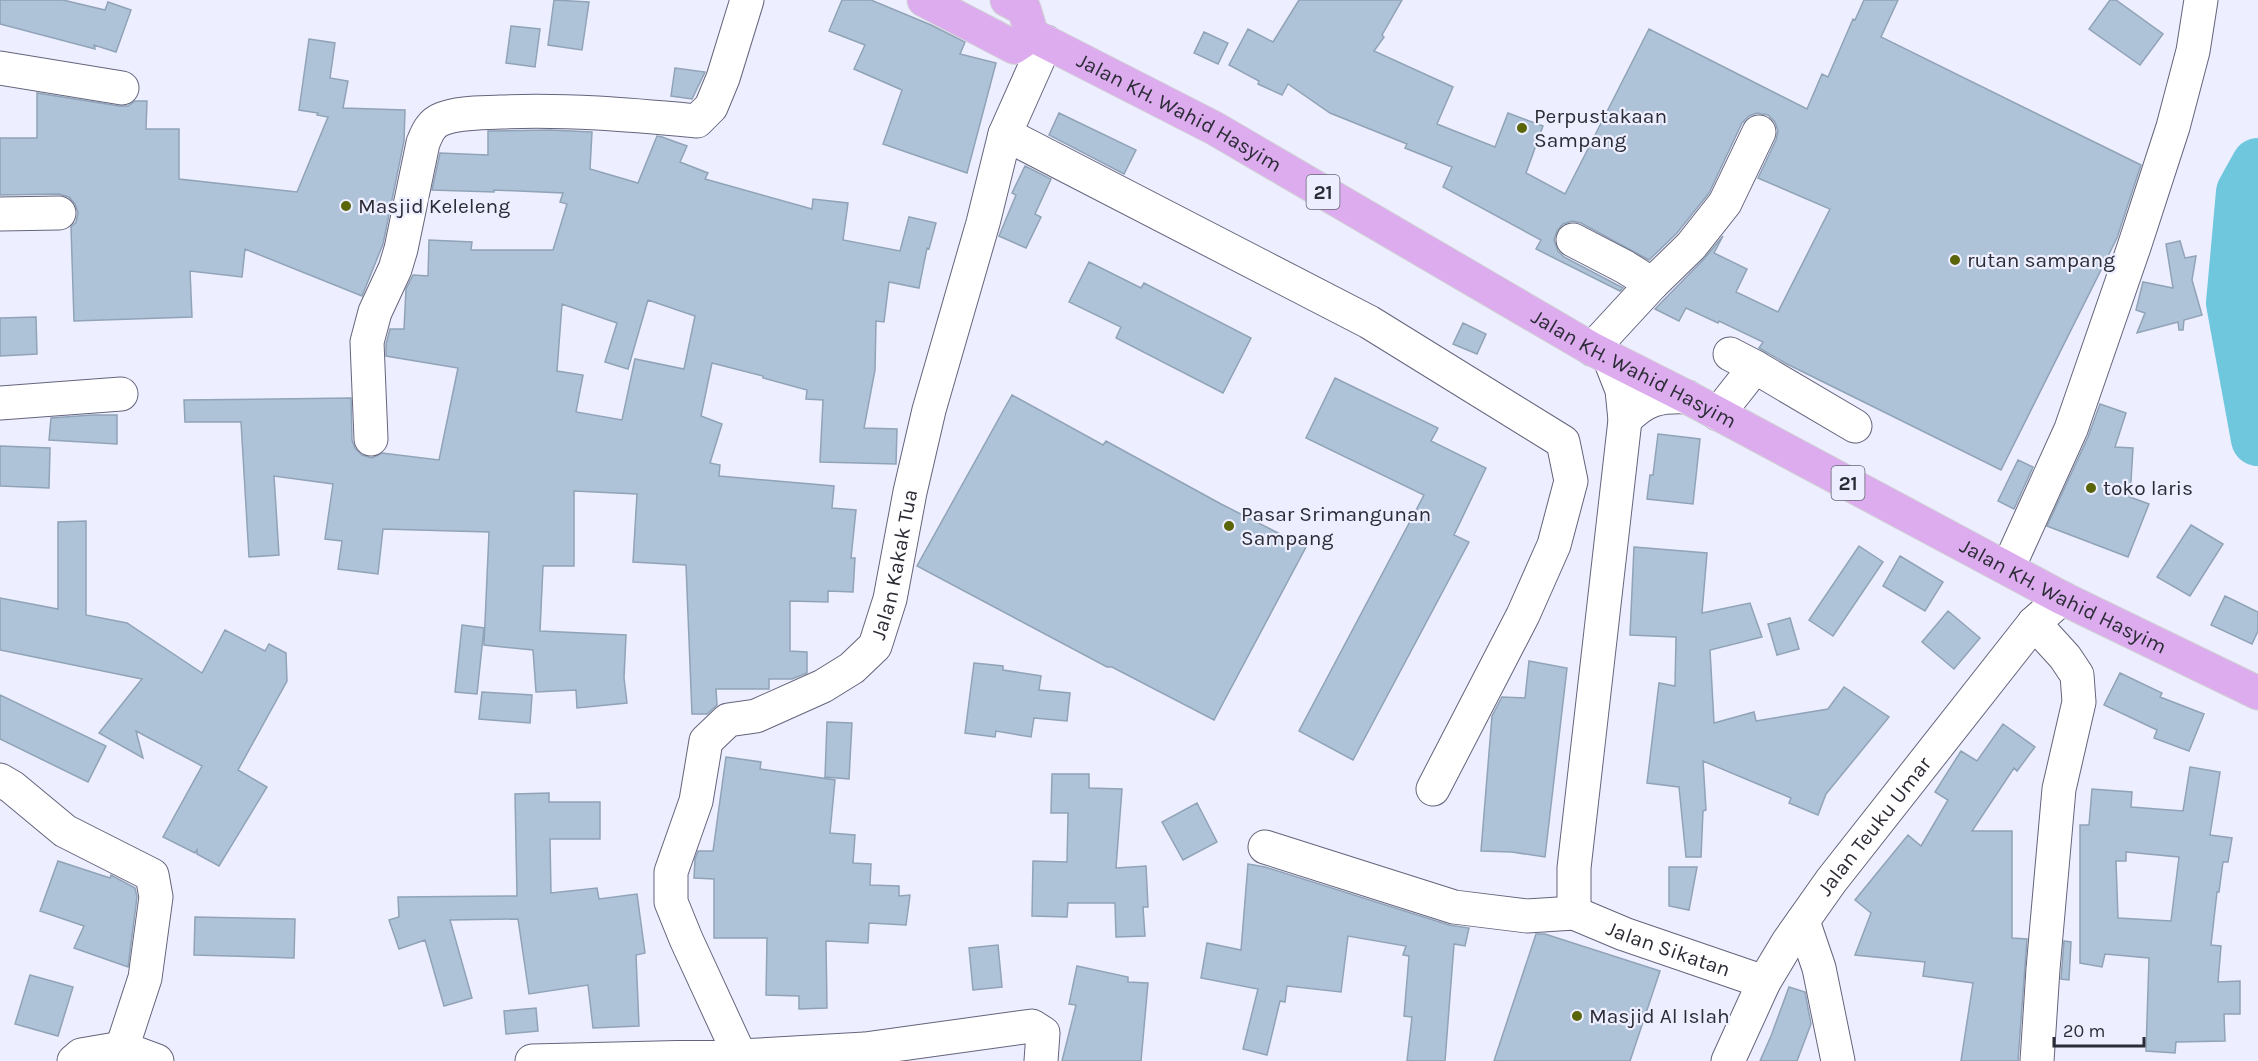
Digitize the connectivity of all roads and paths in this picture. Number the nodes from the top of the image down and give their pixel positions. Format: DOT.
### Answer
graph roads {
  1 [pos="747,0"];
  2 [pos="924,0"];
  3 [pos="2201,0"];
  4 [pos="1027,17"];
  5 [pos="0,68"];
  6 [pos="122,88"];
  7 [pos="1759,132"];
  8 [pos="1005,134"];
  9 [pos="59,213"];
  10 [pos="0,214"];
  11 [pos="1573,240"];
  12 [pos="1652,284"];
  13 [pos="1600,353"];
  14 [pos="121,394"];
  15 [pos="1687,397"];
  16 [pos="0,403"];
  17 [pos="1718,414"];
  18 [pos="1625,420"];
  19 [pos="1855,426"];
  20 [pos="371,439"];
  21 [pos="2008,568"];
  22 [pos="2047,610"];
  23 [pos="2252,690"];
  24 [pos="0,780"];
  25 [pos="1433,789"];
  26 [pos="1265,848"];
  27 [pos="1574,913"];
  28 [pos="1803,921"];
  29 [pos="1764,982"];
  30 [pos="122,1048"];
  31 [pos="741,1059"];
  32 [pos="74,1061"];
  33 [pos="157,1061"];
  34 [pos="532,1061"];
  35 [pos="1041,1061"];
  36 [pos="1728,1061"];
  37 [pos="1838,1061"];
  38 [pos="2037,1061"];
  1 -- 20 [label="street"];
  2 -- 4 [label="highway"];
  3 -- 21 [label="street"];
  4 -- 8 [label="street, Jalan Kakak Tua"];
  4 -- 13 [label="highway, Jalan KH. Wahid Hasyim / 21"];
  5 -- 6 [label="street"];
  7 -- 12 [label="street"];
  8 -- 25 [label="street"];
  8 -- 31 [label="street, Jalan Kakak Tua"];
  9 -- 10 [label="street"];
  11 -- 12 [label="street"];
  12 -- 13 [label="street"];
  13 -- 15 [label="highway, Jalan KH. Wahid Hasyim / 21"];
  13 -- 18 [label="street"];
  14 -- 16 [label="street"];
  15 -- 17 [label="highway, Jalan KH. Wahid Hasyim / 21"];
  15 -- 18 [label="street"];
  17 -- 19 [label="street"];
  17 -- 21 [label="highway, Jalan KH. Wahid Hasyim / 21"];
  18 -- 27 [label="street"];
  21 -- 22 [label="highway, Jalan KH. Wahid Hasyim / 21"];
  22 -- 23 [label="highway, Jalan KH. Wahid Hasyim / 21"];
  22 -- 28 [label="street, Jalan Teuku Umar"];
  22 -- 38 [label="street"];
  24 -- 30 [label="street"];
  26 -- 27 [label="street"];
  27 -- 29 [label="street, Jalan Sikatan"];
  28 -- 29 [label="street, Jalan Teuku Umar"];
  28 -- 37 [label="street"];
  29 -- 36 [label="street, Jalan Teuku Umar"];
  30 -- 32 [label="street"];
  30 -- 33 [label="street"];
  31 -- 34 [label="street"];
  31 -- 35 [label="street"];
}
